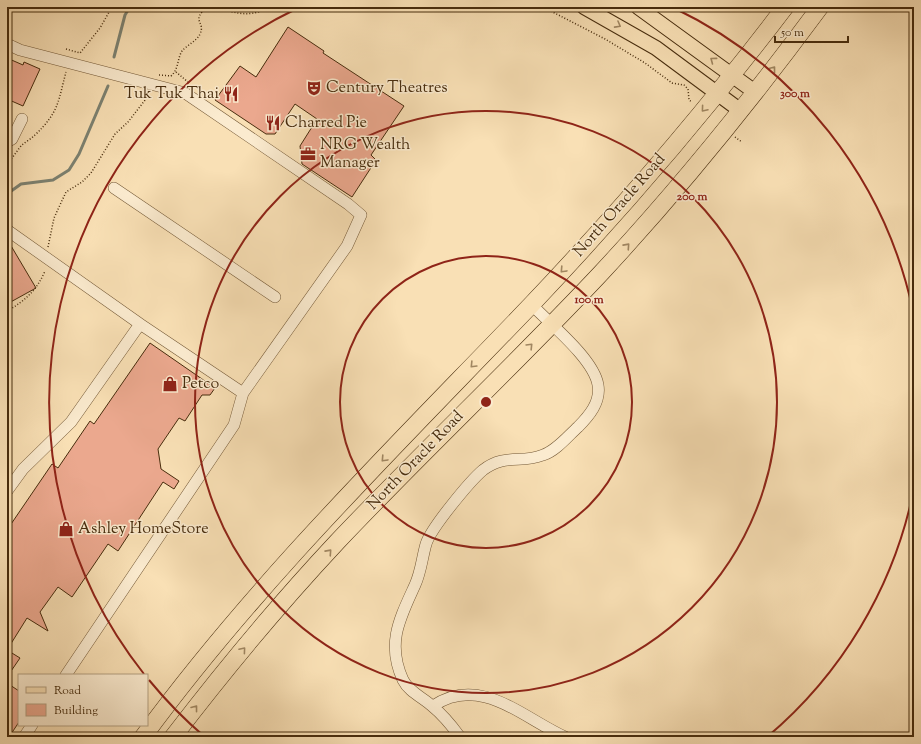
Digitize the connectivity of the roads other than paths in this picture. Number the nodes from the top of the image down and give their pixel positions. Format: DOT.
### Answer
graph roads {
  1 [pos="584,7"];
  2 [pos="638,7"];
  3 [pos="785,7"];
  4 [pos="820,7"];
  5 [pos="7,44"];
  6 [pos="732,75"];
  7 [pos="755,92"];
  8 [pos="717,94"];
  9 [pos="741,111"];
  10 [pos="22,119"];
  11 [pos="7,142"];
  12 [pos="114,188"];
  13 [pos="7,230"];
  14 [pos="275,297"];
  15 [pos="531,304"];
  16 [pos="140,324"];
  17 [pos="551,324"];
  18 [pos="243,393"];
  19 [pos="7,491"];
  20 [pos="67,674"];
  21 [pos="433,706"];
  22 [pos="31,726"];
  23 [pos="24,737"];
  24 [pos="142,737"];
  25 [pos="173,737"];
  26 [pos="460,737"];
  27 [pos="565,737"];
  1 -- 8 [label="main road, one-way"];
  6 -- 2 [label="main road, one-way"];
  3 -- 6 [label="highway, North Oracle Road"];
  7 -- 4 [label="highway, North Oracle Road, one-way"];
  5 -- 18 [label="street"];
  6 -- 7 [label="main road"];
  6 -- 8 [label="highway, North Oracle Road"];
  7 -- 9 [label="highway, North Oracle Road"];
  8 -- 9 [label="main road"];
  8 -- 15 [label="highway, North Oracle Road, one-way"];
  17 -- 9 [label="highway, North Oracle Road, one-way"];
  10 -- 11 [label="street"];
  12 -- 14 [label="street"];
  13 -- 16 [label="street"];
  15 -- 17 [label="street"];
  15 -- 24 [label="highway, North Oracle Road, one-way"];
  16 -- 18 [label="street"];
  16 -- 19 [label="street"];
  17 -- 21 [label="street"];
  25 -- 17 [label="highway, North Oracle Road, one-way"];
  18 -- 20 [label="street"];
  21 -- 26 [label="street"];
  21 -- 27 [label="street"];
  22 -- 23 [label="street"];
}
